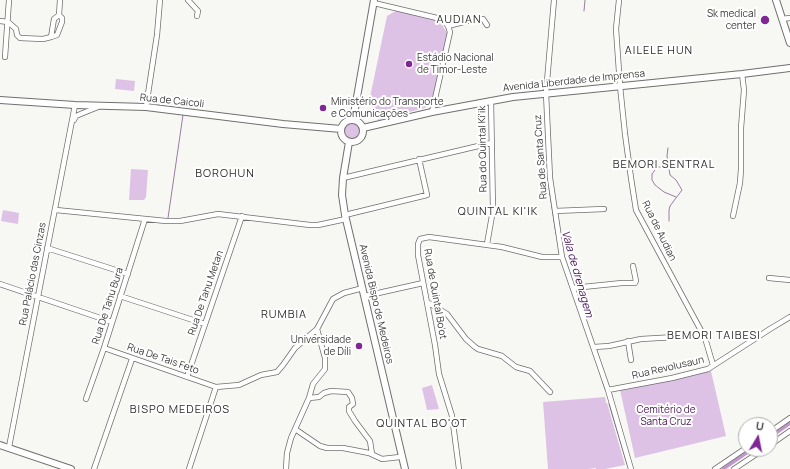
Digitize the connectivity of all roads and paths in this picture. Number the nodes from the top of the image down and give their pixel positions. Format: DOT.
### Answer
graph roads {
  1 [pos="9,0"];
  2 [pos="60,0"];
  3 [pos="160,0"];
  4 [pos="188,0"];
  5 [pos="554,0"];
  6 [pos="618,0"];
  7 [pos="776,0"];
  8 [pos="374,1"];
  9 [pos="59,15"];
  10 [pos="197,16"];
  11 [pos="790,18"];
  12 [pos="782,19"];
  13 [pos="0,22"];
  14 [pos="8,22"];
  15 [pos="487,25"];
  16 [pos="448,26"];
  17 [pos="51,37"];
  18 [pos="790,43"];
  19 [pos="4,57"];
  20 [pos="790,68"];
  21 [pos="742,74"];
  22 [pos="620,86"];
  23 [pos="546,93"];
  24 [pos="0,100"];
  25 [pos="491,100"];
  26 [pos="75,105"];
  27 [pos="102,106"];
  28 [pos="146,107"];
  29 [pos="432,112"];
  30 [pos="353,120"];
  31 [pos="72,123"];
  32 [pos="363,128"];
  33 [pos="341,129"];
  34 [pos="349,142"];
  35 [pos="491,143"];
  36 [pos="419,159"];
  37 [pos="343,178"];
  38 [pos="604,209"];
  39 [pos="56,210"];
  40 [pos="555,211"];
  41 [pos="242,216"];
  42 [pos="733,216"];
  43 [pos="345,217"];
  44 [pos="145,219"];
  45 [pos="487,244"];
  46 [pos="47,248"];
  47 [pos="560,257"];
  48 [pos="634,266"];
  49 [pos="128,274"];
  50 [pos="769,278"];
  51 [pos="790,280"];
  52 [pos="423,283"];
  53 [pos="0,284"];
  54 [pos="363,288"];
  55 [pos="573,288"];
  56 [pos="37,296"];
  57 [pos="120,296"];
  58 [pos="365,296"];
  59 [pos="427,302"];
  60 [pos="790,318"];
  61 [pos="112,322"];
  62 [pos="205,324"];
  63 [pos="317,329"];
  64 [pos="676,337"];
  65 [pos="628,341"];
  66 [pos="594,347"];
  67 [pos="104,348"];
  68 [pos="132,359"];
  69 [pos="631,360"];
  70 [pos="713,365"];
  71 [pos="187,377"];
  72 [pos="216,387"];
  73 [pos="608,390"];
  74 [pos="550,392"];
  75 [pos="309,398"];
  76 [pos="86,399"];
  77 [pos="790,418"];
  78 [pos="778,426"];
  79 [pos="295,429"];
  80 [pos="790,431"];
  81 [pos="778,439"];
  82 [pos="0,445"];
  83 [pos="9,448"];
  84 [pos="738,453"];
  85 [pos="372,454"];
  86 [pos="400,457"];
  87 [pos="752,457"];
  88 [pos="71,469"];
  89 [pos="94,469"];
  90 [pos="189,469"];
  91 [pos="286,469"];
  92 [pos="405,469"];
  93 [pos="459,469"];
  94 [pos="629,469"];
  95 [pos="715,469"];
  96 [pos="734,469"];
  1 -- 14 [label="street"];
  2 -- 9 [label="street"];
  3 -- 28 [label="street"];
  4 -- 10 [label="street"];
  5 -- 23 [label="street, Rua de Santa Cruz"];
  6 -- 22 [label="street, Rua de Audian"];
  7 -- 12 [label="main road"];
  8 -- 16 [label="street"];
  8 -- 30 [label="main road"];
  9 -- 17 [label="street"];
  9 -- 17 [label="street"];
  11 -- 12 [label="street"];
  12 -- 18 [label="main road"];
  13 -- 14 [label="street"];
  14 -- 17 [label="street"];
  14 -- 19 [label="street"];
  15 -- 16 [label="street"];
  16 -- 29 [label="street"];
  20 -- 21 [label="main road, Avenida Liberdade de Imprensa"];
  21 -- 22 [label="main road, Avenida Liberdade de Imprensa"];
  21 -- 42 [label="street"];
  22 -- 23 [label="main road, Avenida Liberdade de Imprensa"];
  22 -- 70 [label="street, Rua de Audian"];
  23 -- 25 [label="main road, Avenida Liberdade de Imprensa"];
  23 -- 40 [label="street, Rua de Santa Cruz"];
  24 -- 26 [label="main road, Rua de Caicoli"];
  25 -- 29 [label="main road, Avenida Liberdade de Imprensa"];
  25 -- 35 [label="street, Rua do Quintal Ki'ik"];
  26 -- 27 [label="main road, Rua de Caicoli"];
  26 -- 31 [label="street, Rua Palácio das Cinzas"];
  27 -- 28 [label="main road, Rua de Caicoli"];
  27 -- 31 [label="street"];
  28 -- 33 [label="main road, Rua de Caicoli"];
  29 -- 32 [label="main road, Avenida Liberdade de Imprensa"];
  30 -- 32 [label="main road"];
  30 -- 33 [label="main road"];
  31 -- 39 [label="street, Rua Palácio das Cinzas"];
  32 -- 34 [label="main road"];
  33 -- 34 [label="main road"];
  34 -- 37 [label="main road, Avenida Bispo de Medeiros"];
  35 -- 36 [label="street"];
  35 -- 45 [label="street, Rua do Quintal Ki'ik"];
  36 -- 37 [label="street"];
  36 -- 43 [label="street"];
  37 -- 43 [label="main road, Avenida Bispo de Medeiros"];
  38 -- 40 [label="street"];
  39 -- 44 [label="street"];
  39 -- 46 [label="street, Rua Palácio das Cinzas"];
  40 -- 47 [label="street, Rua de Santa Cruz"];
  41 -- 43 [label="street"];
  41 -- 44 [label="street"];
  41 -- 62 [label="street, Rua De Tahu Metan"];
  43 -- 54 [label="main road, Avenida Bispo de Medeiros"];
  44 -- 49 [label="street, Rua De Tahu Bura"];
  45 -- 47 [label="street, Rua de Quintal Bo'ot"];
  45 -- 52 [label="street, Rua de Quintal Bo'ot"];
  46 -- 49 [label="street"];
  46 -- 56 [label="street, Rua Palácio das Cinzas"];
  47 -- 55 [label="street, Rua de Santa Cruz"];
  48 -- 55 [label="street"];
  49 -- 57 [label="street, Rua De Tahu Bura"];
  50 -- 51 [label="street"];
  52 -- 58 [label="street"];
  52 -- 59 [label="street, Rua de Quintal Bo'ot"];
  53 -- 56 [label="street"];
  54 -- 58 [label="main road, Avenida Bispo de Medeiros"];
  54 -- 63 [label="street"];
  55 -- 66 [label="street, Rua de Santa Cruz"];
  56 -- 61 [label="street"];
  56 -- 83 [label="street, Rua Palácio das Cinzas"];
  57 -- 61 [label="street, Rua De Tahu Bura"];
  57 -- 62 [label="street"];
  58 -- 92 [label="main road, Avenida Bispo de Medeiros"];
  59 -- 74 [label="street"];
  59 -- 93 [label="street, Rua de Quintal Bo'ot"];
  60 -- 70 [label="street, Rua Revolusaun"];
  61 -- 67 [label="street, Rua De Tahu Bura"];
  62 -- 71 [label="street, Rua De Tahu Metan"];
  63 -- 72 [label="street"];
  63 -- 75 [label="street"];
  64 -- 65 [label="street"];
  65 -- 66 [label="street"];
  65 -- 69 [label="street"];
  66 -- 73 [label="street, Rua de Santa Cruz"];
  67 -- 68 [label="street, Rua De Tais Feto"];
  67 -- 76 [label="street, Rua De Tahu Bura"];
  68 -- 71 [label="street, Rua De Tais Feto"];
  68 -- 89 [label="street"];
  70 -- 73 [label="street, Rua Revolusaun"];
  71 -- 72 [label="street, Rua De Tais Feto"];
  72 -- 90 [label="street"];
  73 -- 94 [label="street, Rua de Santa Cruz"];
  75 -- 79 [label="street"];
  75 -- 85 [label="street"];
  77 -- 78 [label="street"];
  79 -- 85 [label="street"];
  79 -- 91 [label="street"];
  80 -- 81 [label="street"];
  82 -- 83 [label="main road"];
  83 -- 88 [label="main road"];
  84 -- 95 [label="street"];
  85 -- 86 [label="street"];
  87 -- 96 [label="street"];
}
